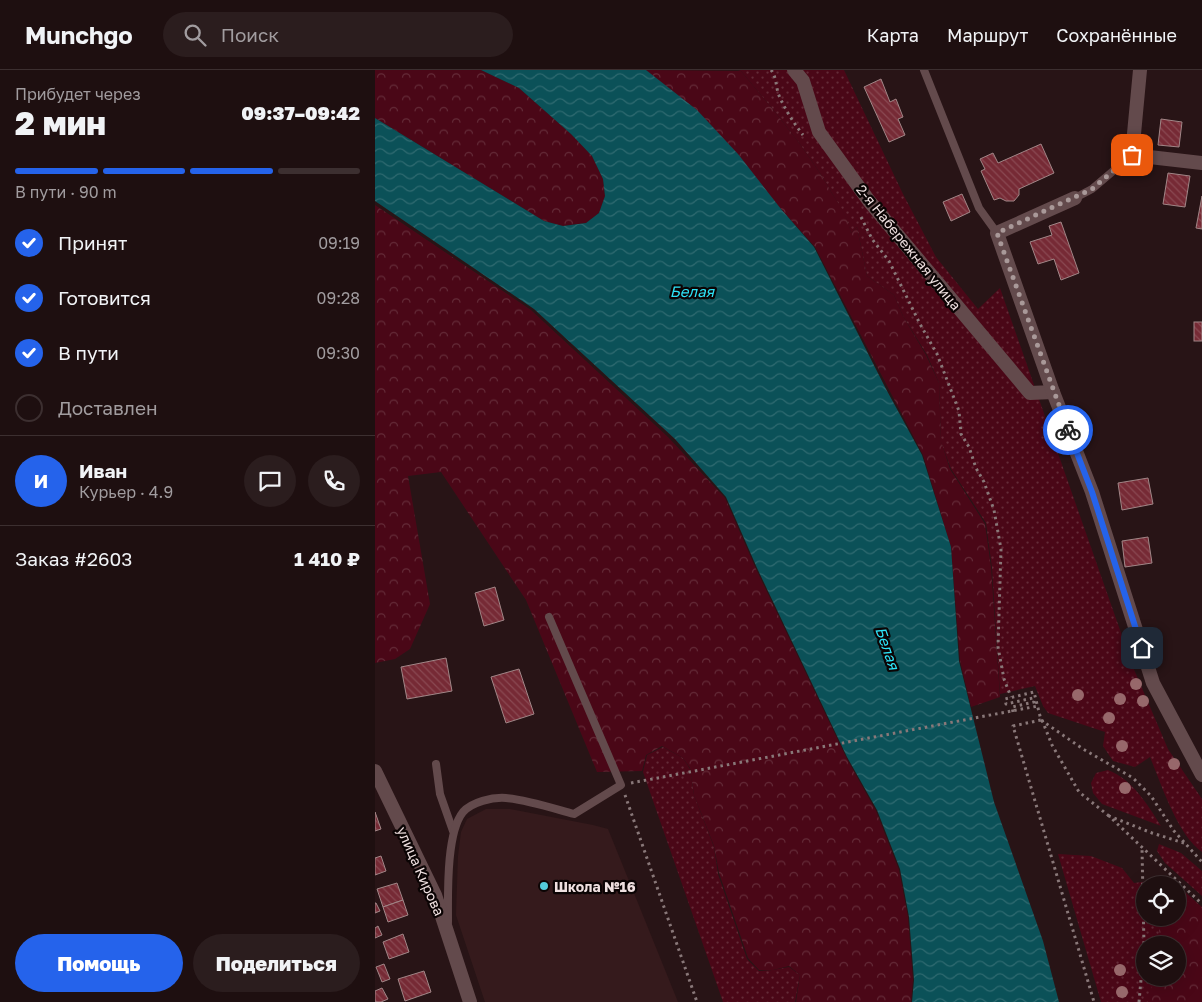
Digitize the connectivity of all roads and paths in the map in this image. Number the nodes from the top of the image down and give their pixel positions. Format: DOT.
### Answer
graph roads {
  1 [pos="771,70"];
  2 [pos="795,70"];
  3 [pos="924,70"];
  4 [pos="1140,70"];
  5 [pos="808,142"];
  6 [pos="1132,155"];
  7 [pos="1202,162"];
  8 [pos="1075,198"];
  9 [pos="857,209"];
  10 [pos="997,233"];
  11 [pos="1053,392"];
  12 [pos="549,617"];
  13 [pos="1011,698"];
  14 [pos="1038,706"];
  15 [pos="1013,712"];
  16 [pos="1041,720"];
  17 [pos="435,764"];
  18 [pos="375,771"];
  19 [pos="1202,775"];
  20 [pos="621,785"];
  21 [pos="626,797"];
  22 [pos="1109,816"];
  23 [pos="453,832"];
  24 [pos="1184,843"];
  25 [pos="1142,848"];
  26 [pos="1202,862"];
  27 [pos="1202,904"];
  28 [pos="449,936"];
  29 [pos="470,1002"];
  30 [pos="697,1002"];
  31 [pos="1094,1002"];
  32 [pos="1139,1002"];
  1 -- 5 [label="path"];
  2 -- 11 [label="street, 2-я Набережная улица"];
  3 -- 10 [label="lane"];
  4 -- 6 [label="street"];
  6 -- 7 [label="street"];
  6 -- 8 [label="lane"];
  8 -- 10 [label="street"];
  9 -- 13 [label="path"];
  10 -- 11 [label="street"];
  11 -- 19 [label="street"];
  12 -- 20 [label="lane"];
  13 -- 14 [label="path"];
  13 -- 15 [label="path"];
  14 -- 15 [label="path"];
  14 -- 16 [label="path"];
  15 -- 20 [label="path"];
  16 -- 22 [label="path"];
  16 -- 24 [label="path"];
  16 -- 31 [label="path"];
  17 -- 23 [label="lane"];
  18 -- 28 [label="street, улица Кирова"];
  20 -- 23 [label="lane"];
  21 -- 30 [label="path"];
  22 -- 24 [label="path"];
  22 -- 25 [label="path"];
  23 -- 28 [label="lane"];
  24 -- 26 [label="path"];
  25 -- 27 [label="path"];
  25 -- 32 [label="path"];
  28 -- 29 [label="street, улица Кирова"];
}
